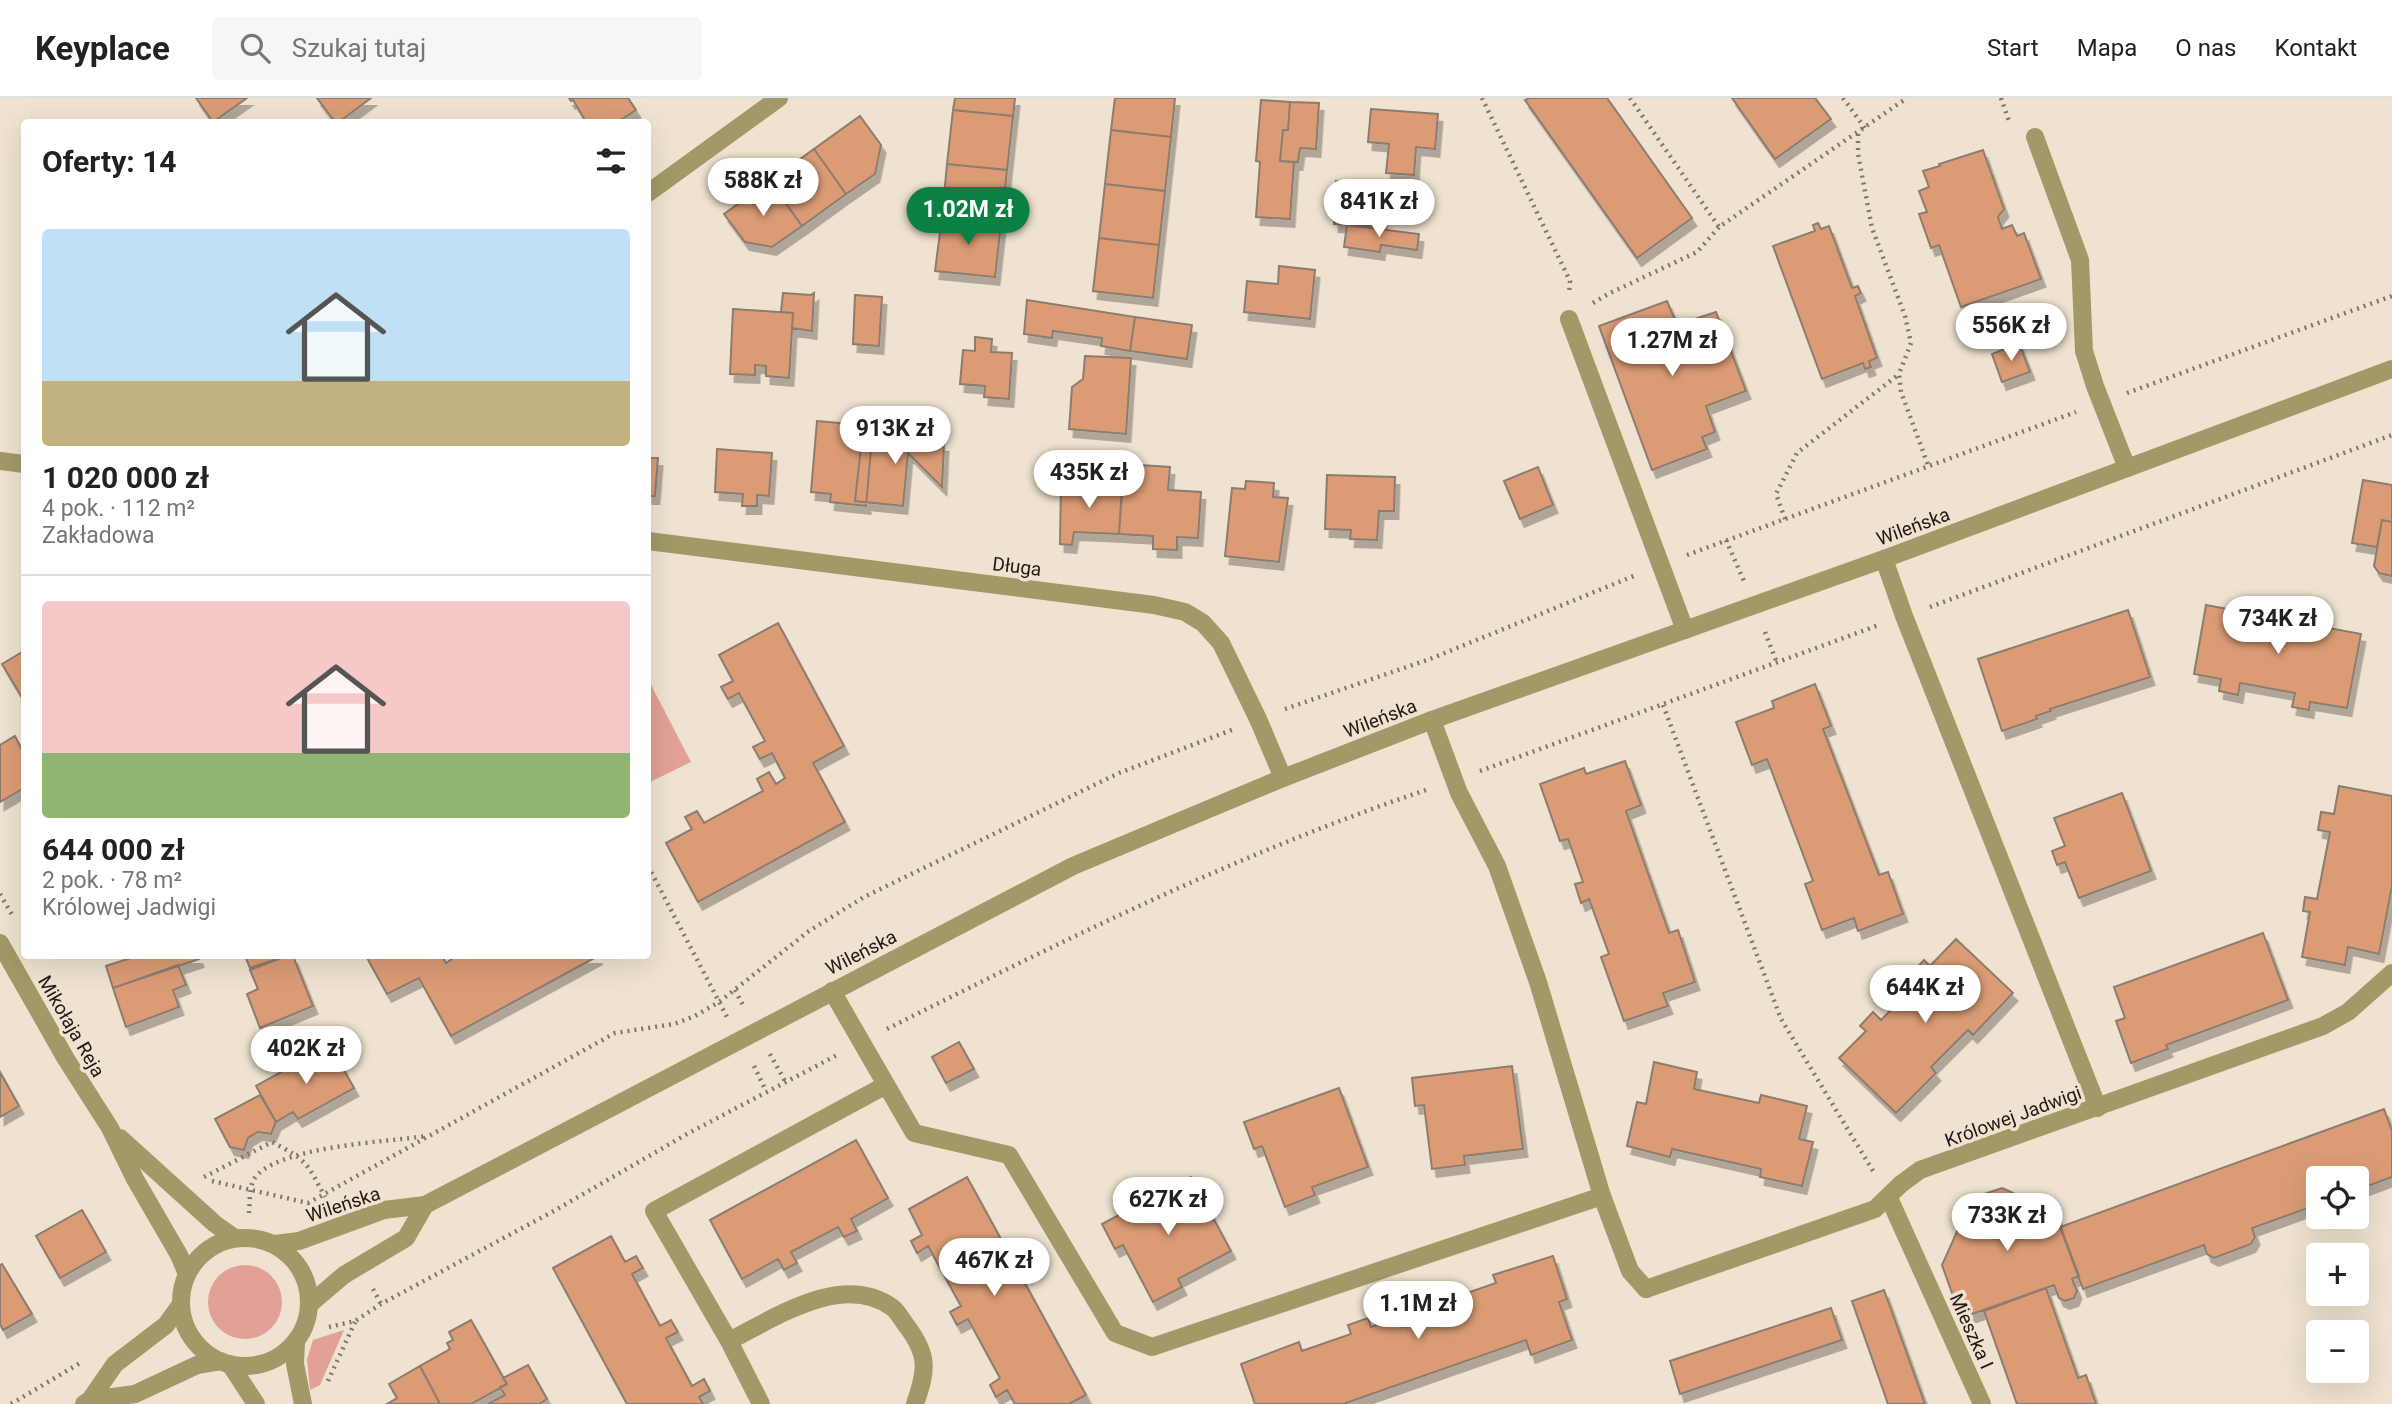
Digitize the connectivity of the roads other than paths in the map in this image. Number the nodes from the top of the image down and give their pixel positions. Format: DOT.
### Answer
graph roads {
  1 [pos="779,98"];
  2 [pos="2035,137"];
  3 [pos="651,191"];
  4 [pos="1569,319"];
  5 [pos="2392,369"];
  6 [pos="0,461"];
  7 [pos="21,464"];
  8 [pos="2127,468"];
  9 [pos="651,541"];
  10 [pos="1884,559"];
  11 [pos="1685,630"];
  12 [pos="1432,720"];
  13 [pos="1283,778"];
  14 [pos="2,953"];
  15 [pos="2392,973"];
  16 [pos="832,991"];
  17 [pos="886,1085"];
  18 [pos="2098,1108"];
  19 [pos="110,1128"];
  20 [pos="1602,1196"];
  21 [pos="1889,1198"];
  22 [pos="425,1205"];
  23 [pos="240,1238"];
  24 [pos="275,1244"];
  25 [pos="187,1274"];
  26 [pos="181,1304"];
  27 [pos="310,1304"];
  28 [pos="729,1341"];
  29 [pos="296,1342"];
  30 [pos="225,1362"];
  31 [pos="87,1402"];
  32 [pos="256,1404"];
  33 [pos="303,1404"];
  34 [pos="761,1404"];
  35 [pos="915,1404"];
  36 [pos="1982,1404"];
  1 -- 3 [label="street"];
  2 -- 8 [label="street"];
  4 -- 11 [label="street"];
  5 -- 8 [label="street, Wileńska"];
  6 -- 7 [label="street"];
  8 -- 10 [label="street, Wileńska"];
  9 -- 13 [label="street, Długa"];
  10 -- 11 [label="street, Wileńska"];
  10 -- 18 [label="street"];
  11 -- 12 [label="street, Wileńska"];
  12 -- 13 [label="street, Wileńska"];
  12 -- 20 [label="street"];
  13 -- 16 [label="street, Wileńska"];
  14 -- 19 [label="street, Mikołaja Reja"];
  15 -- 18 [label="street, Królowej Jadwigi"];
  16 -- 17 [label="street"];
  16 -- 22 [label="street, Wileńska"];
  17 -- 20 [label="street"];
  17 -- 28 [label="street"];
  18 -- 21 [label="street, Królowej Jadwigi"];
  19 -- 23 [label="street, Mikołaja Reja"];
  19 -- 25 [label="street, Mikołaja Reja"];
  20 -- 21 [label="street, Królowej Jadwigi"];
  21 -- 36 [label="street, Mieszka I"];
  22 -- 24 [label="street, Wileńska"];
  22 -- 27 [label="street"];
  23 -- 24 [label="street"];
  23 -- 25 [label="street"];
  24 -- 27 [label="street"];
  25 -- 26 [label="street"];
  26 -- 30 [label="street"];
  26 -- 31 [label="street"];
  27 -- 29 [label="street"];
  28 -- 34 [label="street"];
  28 -- 35 [label="street"];
  29 -- 30 [label="street"];
  29 -- 33 [label="street"];
  30 -- 31 [label="street"];
  30 -- 32 [label="street"];
}
